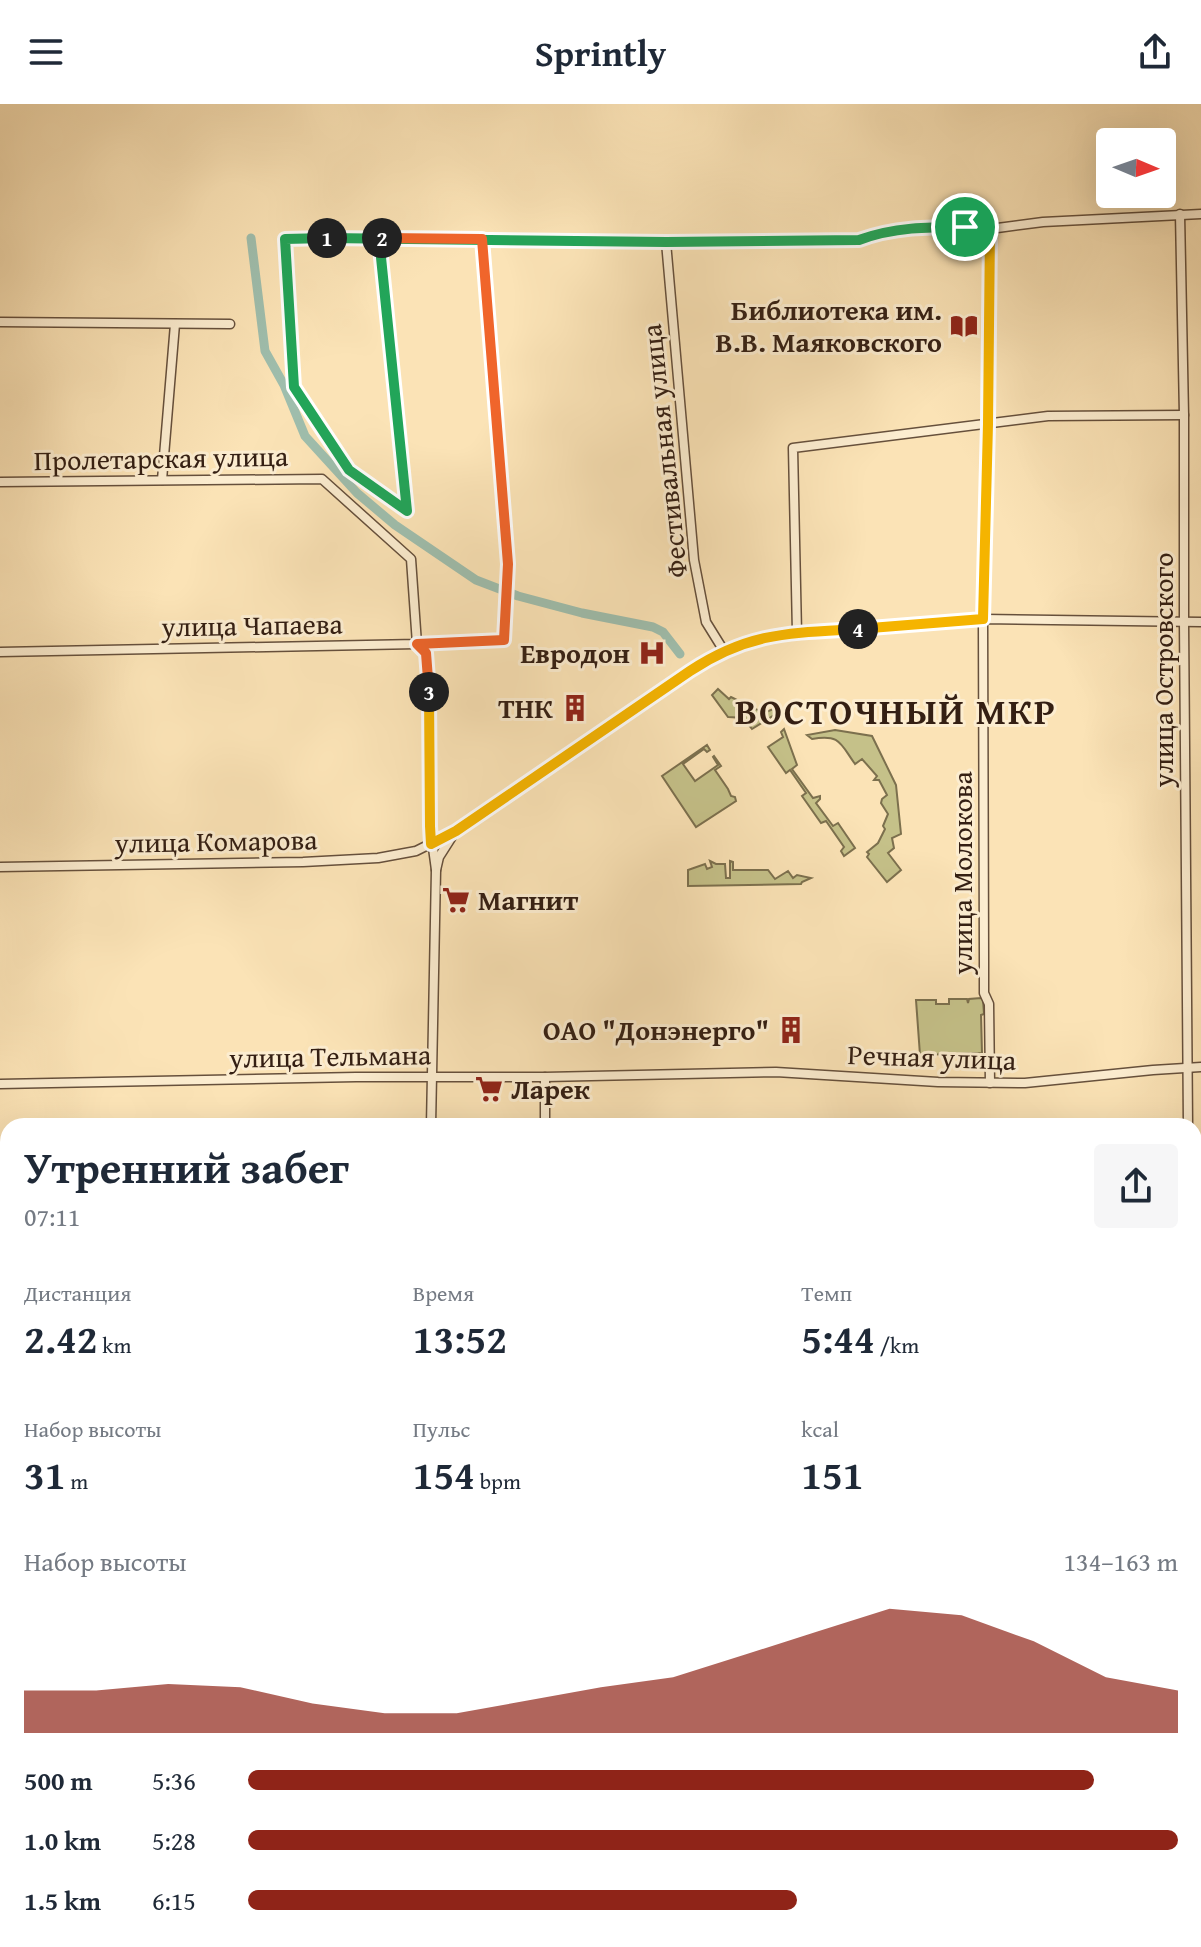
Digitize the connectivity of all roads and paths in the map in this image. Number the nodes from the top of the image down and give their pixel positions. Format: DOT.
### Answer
graph roads {
  1 [pos="1180,214"];
  2 [pos="1201,214"];
  3 [pos="990,229"];
  4 [pos="379,238"];
  5 [pos="482,239"];
  6 [pos="666,242"];
  7 [pos="0,322"];
  8 [pos="175,324"];
  9 [pos="230,324"];
  10 [pos="1184,415"];
  11 [pos="988,424"];
  12 [pos="162,480"];
  13 [pos="0,482"];
  14 [pos="983,619"];
  15 [pos="1184,622"];
  16 [pos="1201,622"];
  17 [pos="797,633"];
  18 [pos="417,644"];
  19 [pos="724,651"];
  20 [pos="0,652"];
  21 [pos="456,831"];
  22 [pos="431,844"];
  23 [pos="0,867"];
  24 [pos="436,870"];
  25 [pos="1201,1067"];
  26 [pos="1187,1068"];
  27 [pos="661,1074"];
  28 [pos="432,1077"];
  29 [pos="545,1077"];
  30 [pos="990,1083"];
  31 [pos="0,1084"];
  32 [pos="431,1118"];
  33 [pos="545,1118"];
  34 [pos="1188,1118"];
  1 -- 2 [label="street"];
  1 -- 3 [label="street"];
  1 -- 10 [label="street, улица Островского"];
  3 -- 6 [label="street"];
  3 -- 11 [label="street, улица Молокова"];
  4 -- 4 [label="street"];
  4 -- 5 [label="street"];
  5 -- 6 [label="street"];
  5 -- 18 [label="street, улица Чапаева"];
  6 -- 19 [label="street, Фестивальная улица"];
  7 -- 8 [label="street"];
  8 -- 9 [label="street"];
  8 -- 12 [label="street"];
  10 -- 11 [label="street"];
  10 -- 15 [label="street, улица Островского"];
  11 -- 14 [label="street, улица Молокова"];
  11 -- 17 [label="street"];
  12 -- 13 [label="street, Пролетарская улица"];
  12 -- 18 [label="street, Пролетарская улица"];
  14 -- 15 [label="street, улица Комарова"];
  14 -- 17 [label="street, улица Комарова"];
  14 -- 30 [label="street, улица Молокова"];
  15 -- 16 [label="street, улица Комарова"];
  15 -- 26 [label="street, улица Островского"];
  17 -- 19 [label="street, улица Комарова"];
  18 -- 20 [label="street, улица Чапаева"];
  18 -- 22 [label="street"];
  19 -- 21 [label="street, улица Комарова"];
  21 -- 22 [label="street, улица Комарова"];
  21 -- 24 [label="street"];
  22 -- 23 [label="street, улица Комарова"];
  22 -- 24 [label="street"];
  24 -- 28 [label="street"];
  25 -- 26 [label="street, Речная улица"];
  26 -- 30 [label="street, Речная улица"];
  26 -- 34 [label="street, улица Островского"];
  27 -- 29 [label="street, улица Тельмана"];
  27 -- 30 [label="street, Речная улица"];
  28 -- 29 [label="street, улица Тельмана"];
  28 -- 31 [label="street, улица Тельмана"];
  28 -- 32 [label="street"];
  29 -- 33 [label="street"];
}
